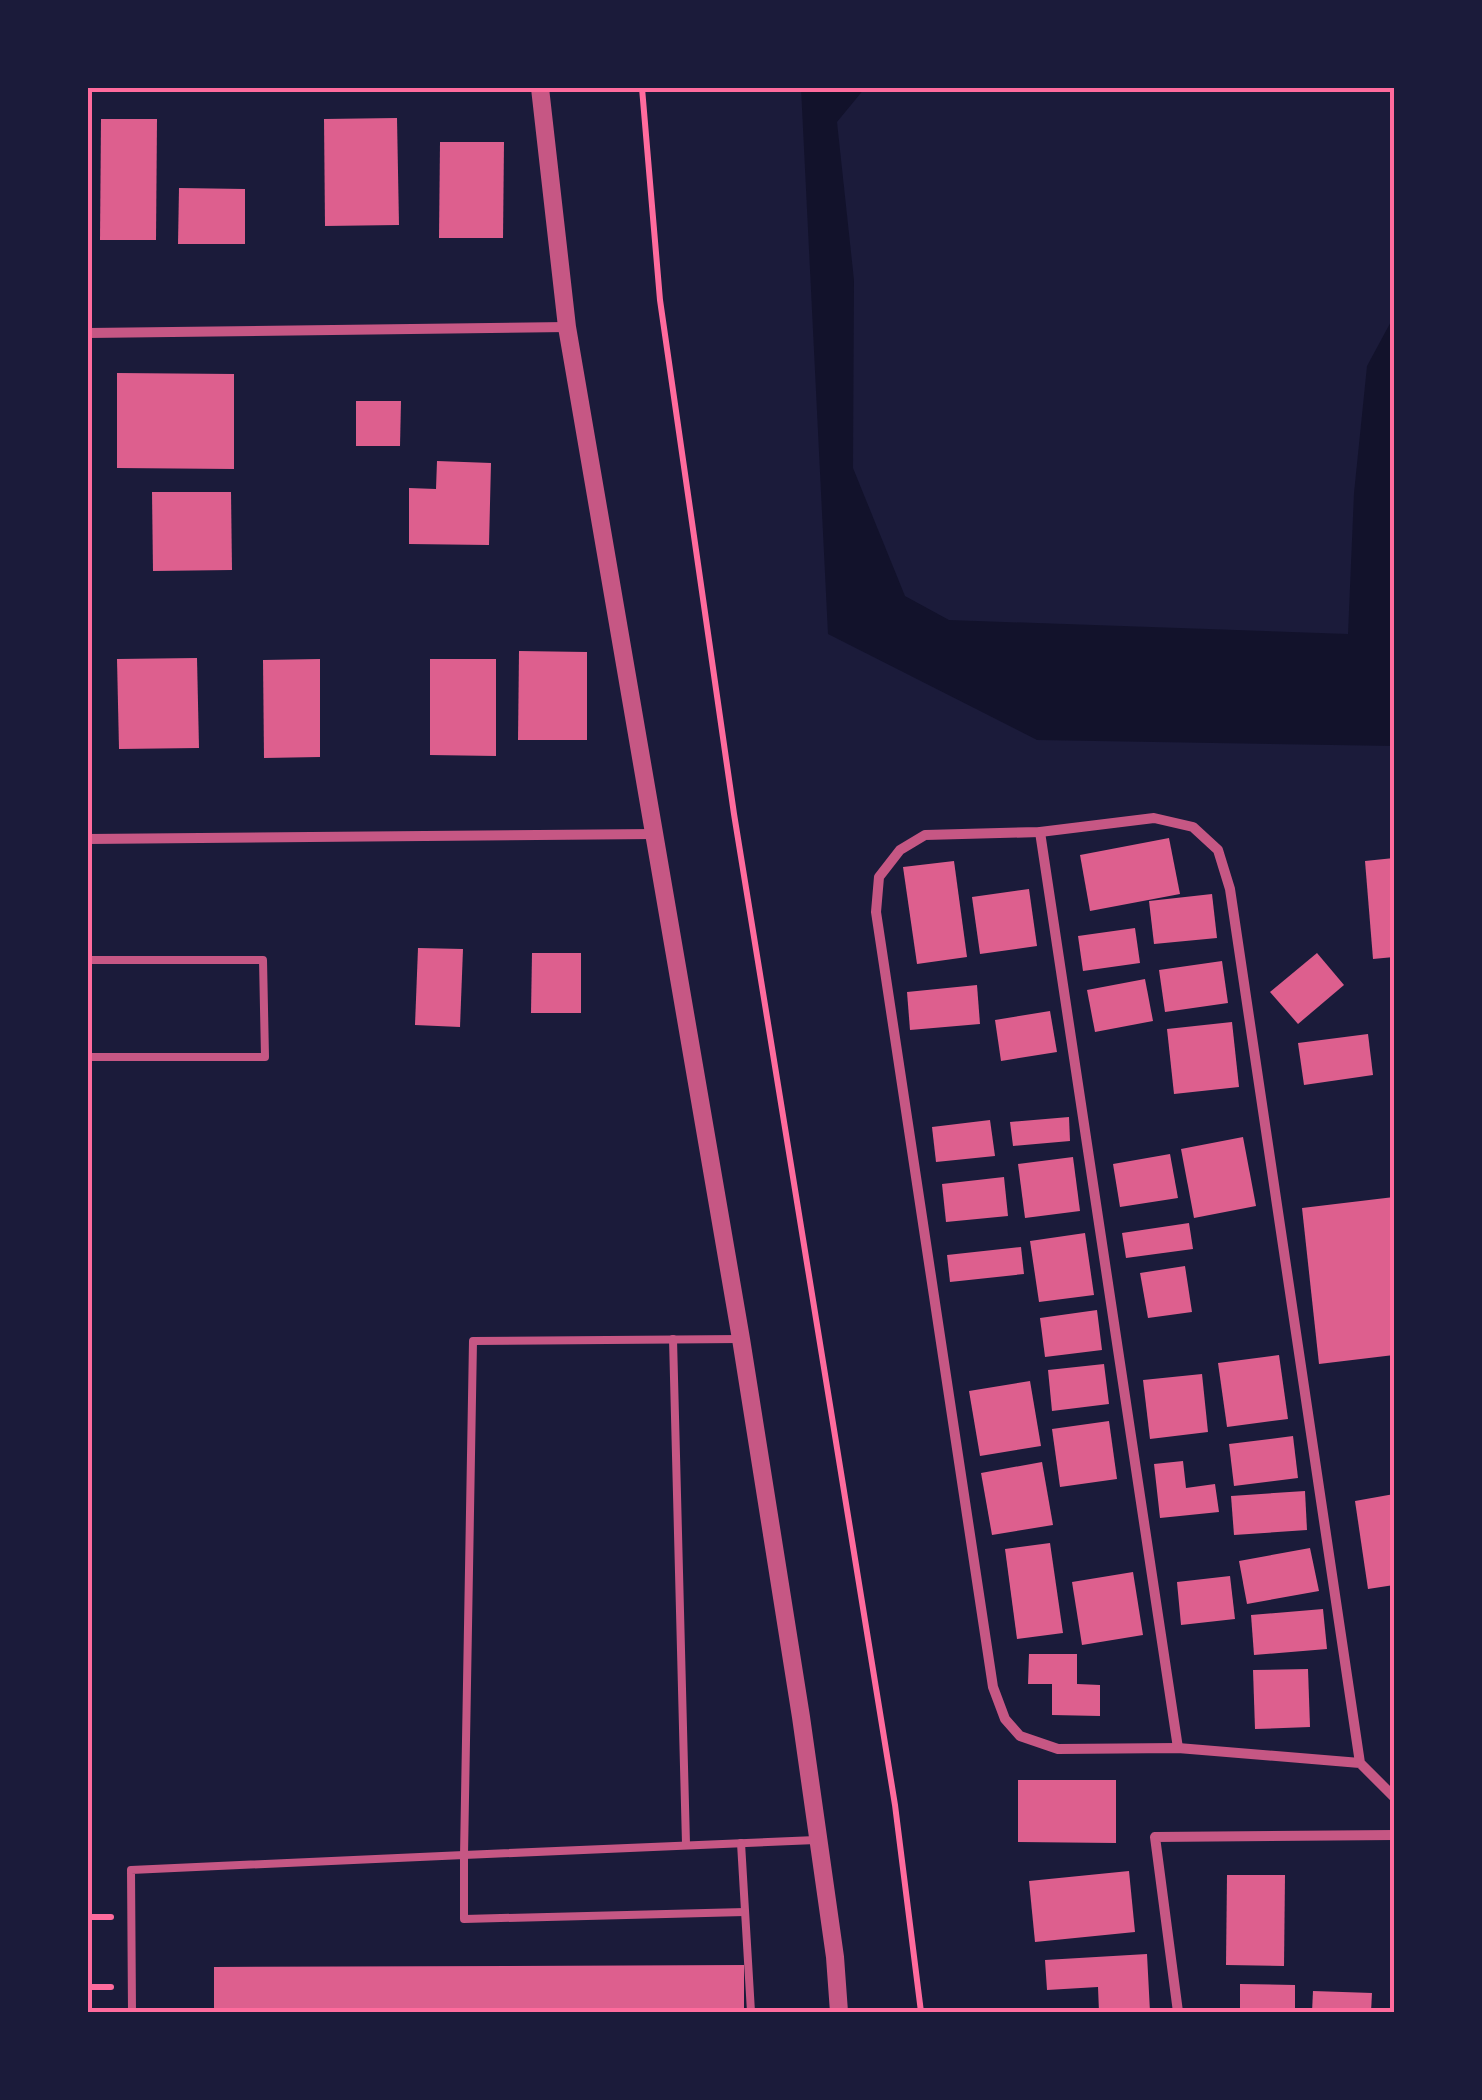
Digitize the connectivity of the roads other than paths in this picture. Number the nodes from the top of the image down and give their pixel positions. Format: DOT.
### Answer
graph roads {
  1 [pos="540,88"];
  2 [pos="567,328"];
  3 [pos="88,333"];
  4 [pos="1040,832"];
  5 [pos="656,834"];
  6 [pos="88,839"];
  7 [pos="88,960"];
  8 [pos="88,1057"];
  9 [pos="672,1339"];
  10 [pos="741,1339"];
  11 [pos="1178,1748"];
  12 [pos="1360,1762"];
  13 [pos="1394,1797"];
  14 [pos="1394,1836"];
  15 [pos="816,1840"];
  16 [pos="741,1843"];
  17 [pos="686,1844"];
  18 [pos="464,1854"];
  19 [pos="745,1912"];
  20 [pos="132,2012"];
  21 [pos="751,2012"];
  22 [pos="839,2012"];
  23 [pos="1178,2012"];
  1 -- 2 [label="street"];
  2 -- 3 [label="street"];
  2 -- 5 [label="street"];
  4 -- 11 [label="street"];
  4 -- 11 [label="street"];
  4 -- 12 [label="street"];
  5 -- 6 [label="street"];
  5 -- 10 [label="street"];
  7 -- 8 [label="lane"];
  9 -- 10 [label="lane"];
  9 -- 17 [label="lane"];
  9 -- 18 [label="lane"];
  10 -- 15 [label="street"];
  11 -- 12 [label="street"];
  12 -- 13 [label="street"];
  14 -- 23 [label="street"];
  15 -- 16 [label="lane"];
  15 -- 22 [label="street"];
  16 -- 17 [label="lane"];
  16 -- 19 [label="lane"];
  17 -- 18 [label="lane"];
  18 -- 19 [label="lane"];
  18 -- 20 [label="lane"];
  19 -- 21 [label="lane"];
}
